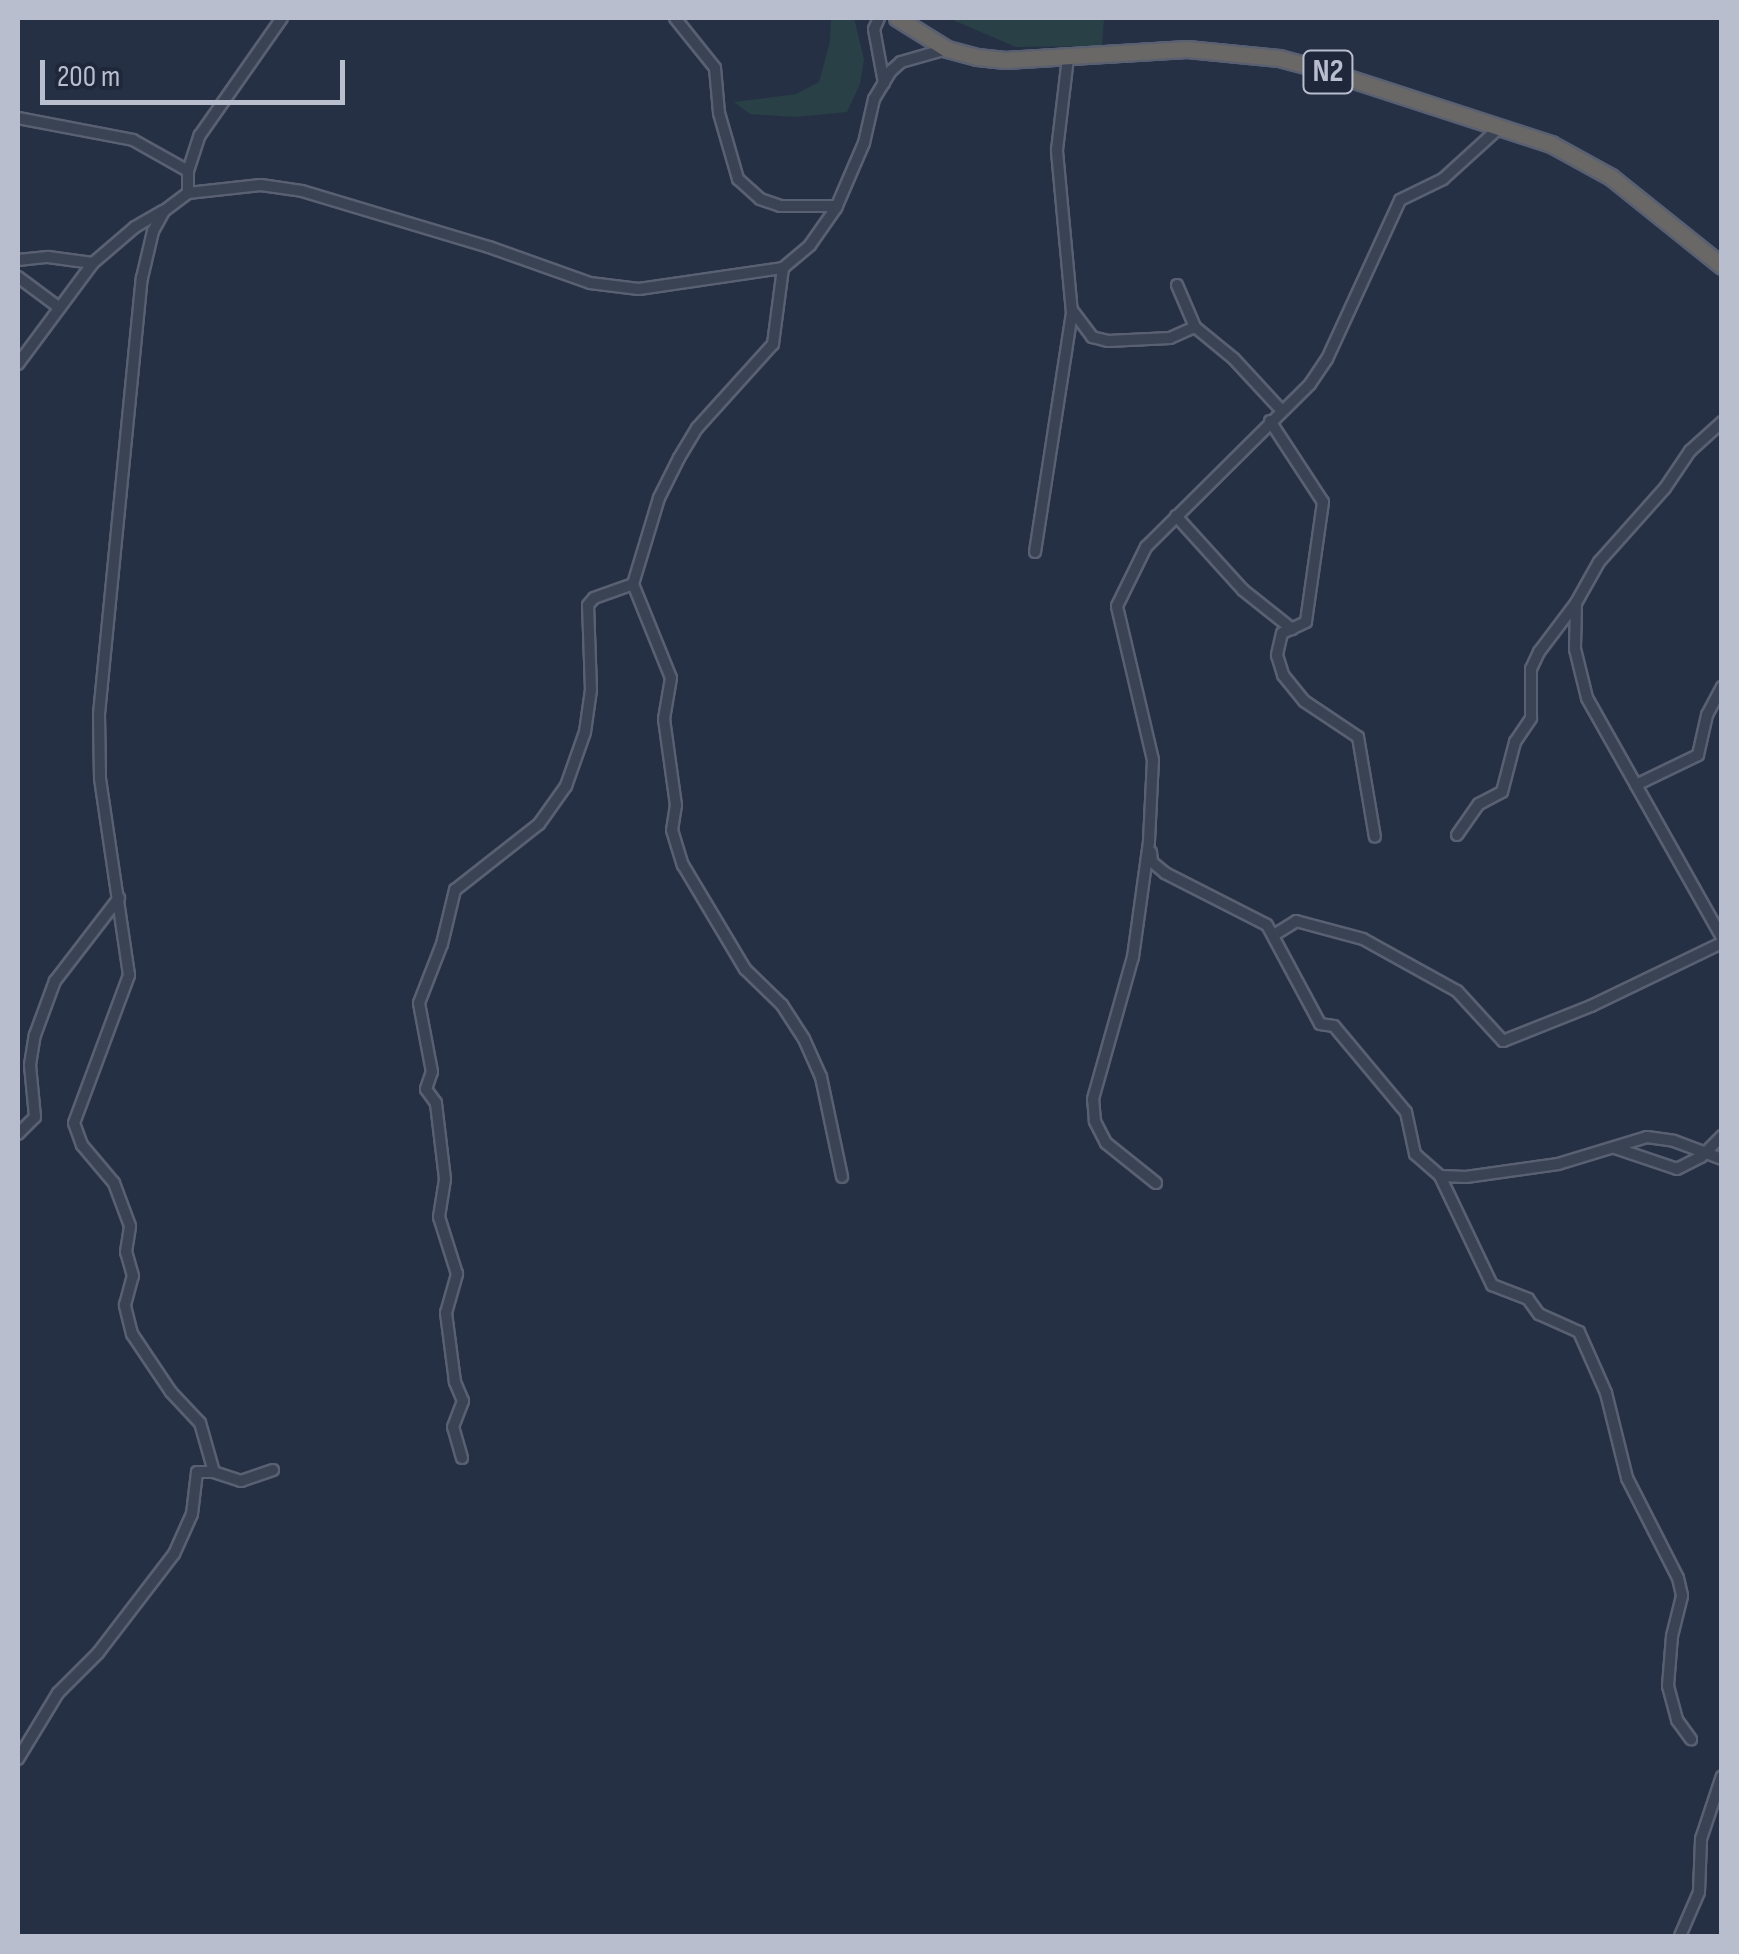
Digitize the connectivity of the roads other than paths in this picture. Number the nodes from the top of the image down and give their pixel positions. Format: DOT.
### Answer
graph roads {
  1 [pos="282,18"];
  2 [pos="675,18"];
  3 [pos="878,18"];
  4 [pos="897,18"];
  5 [pos="948,49"];
  6 [pos="1068,58"];
  7 [pos="884,83"];
  8 [pos="18,118"];
  9 [pos="1499,128"];
  10 [pos="188,171"];
  11 [pos="188,193"];
  12 [pos="838,206"];
  13 [pos="164,210"];
  14 [pos="18,260"];
  15 [pos="94,264"];
  16 [pos="1722,266"];
  17 [pos="783,268"];
  18 [pos="18,277"];
  19 [pos="1177,286"];
  20 [pos="57,306"];
  21 [pos="1072,310"];
  22 [pos="1194,328"];
  23 [pos="18,364"];
  24 [pos="1281,410"];
  25 [pos="1270,421"];
  26 [pos="1722,422"];
  27 [pos="1176,516"];
  28 [pos="1035,552"];
  29 [pos="633,584"];
  30 [pos="1576,603"];
  31 [pos="1292,629"];
  32 [pos="1722,686"];
  33 [pos="1636,784"];
  34 [pos="1457,835"];
  35 [pos="1375,837"];
  36 [pos="1149,841"];
  37 [pos="119,898"];
  38 [pos="1274,935"];
  39 [pos="1722,940"];
  40 [pos="18,1134"];
  41 [pos="1722,1136"];
  42 [pos="1614,1148"];
  43 [pos="1706,1152"];
  44 [pos="1722,1159"];
  45 [pos="1440,1176"];
  46 [pos="842,1177"];
  47 [pos="1156,1183"];
  48 [pos="462,1458"];
  49 [pos="273,1470"];
  50 [pos="214,1472"];
  51 [pos="1691,1739"];
  52 [pos="18,1759"];
  53 [pos="1722,1776"];
  54 [pos="1680,1936"];
  1 -- 10 [label="street"];
  2 -- 12 [label="street"];
  3 -- 7 [label="street"];
  4 -- 5 [label="highway, N2"];
  5 -- 6 [label="highway, N2"];
  5 -- 7 [label="street"];
  6 -- 9 [label="highway, N2"];
  6 -- 21 [label="street"];
  7 -- 12 [label="street"];
  8 -- 10 [label="street"];
  9 -- 16 [label="highway, N2"];
  9 -- 24 [label="street"];
  10 -- 11 [label="street"];
  11 -- 13 [label="street"];
  11 -- 17 [label="street"];
  12 -- 17 [label="street"];
  13 -- 15 [label="street"];
  13 -- 37 [label="street"];
  14 -- 15 [label="street"];
  15 -- 20 [label="street"];
  17 -- 29 [label="street"];
  18 -- 20 [label="street"];
  19 -- 22 [label="street"];
  20 -- 23 [label="street"];
  21 -- 22 [label="street"];
  21 -- 28 [label="street"];
  22 -- 24 [label="street"];
  24 -- 25 [label="street"];
  25 -- 27 [label="street"];
  25 -- 31 [label="street"];
  26 -- 30 [label="street"];
  27 -- 31 [label="street"];
  27 -- 36 [label="street"];
  29 -- 46 [label="street"];
  29 -- 48 [label="street"];
  30 -- 33 [label="street"];
  30 -- 34 [label="street"];
  31 -- 35 [label="street"];
  32 -- 33 [label="street"];
  33 -- 39 [label="street"];
  36 -- 38 [label="street"];
  36 -- 47 [label="street"];
  37 -- 40 [label="street"];
  37 -- 50 [label="street"];
  38 -- 39 [label="street"];
  38 -- 45 [label="street"];
  41 -- 43 [label="street"];
  42 -- 43 [label="street"];
  42 -- 43 [label="street"];
  42 -- 45 [label="street"];
  43 -- 44 [label="street"];
  45 -- 51 [label="street"];
  49 -- 50 [label="street"];
  50 -- 52 [label="street"];
  53 -- 54 [label="street"];
}
